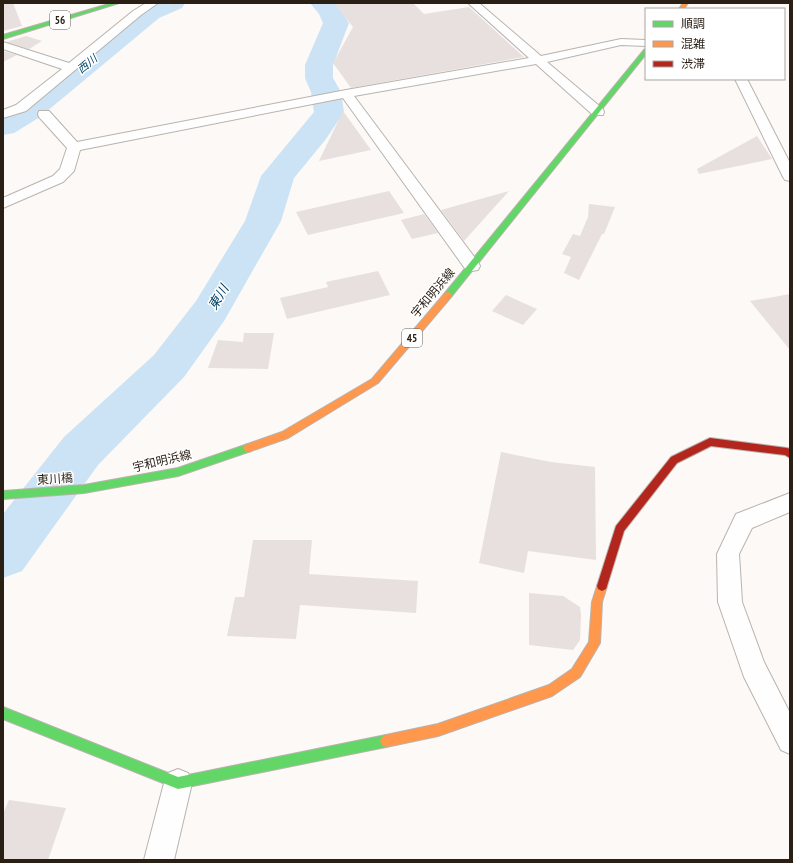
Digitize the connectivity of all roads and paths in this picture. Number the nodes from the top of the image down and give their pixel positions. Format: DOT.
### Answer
graph roads {
  1 [pos="117,3"];
  2 [pos="154,3"];
  3 [pos="473,3"];
  4 [pos="3,37"];
  5 [pos="645,43"];
  6 [pos="3,45"];
  7 [pos="645,52"];
  8 [pos="539,60"];
  9 [pos="69,66"];
  10 [pos="742,80"];
  11 [pos="340,95"];
  12 [pos="598,112"];
  13 [pos="3,114"];
  14 [pos="44,114"];
  15 [pos="74,147"];
  16 [pos="790,177"];
  17 [pos="3,204"];
  18 [pos="472,266"];
  19 [pos="790,454"];
  20 [pos="84,489"];
  21 [pos="3,495"];
  22 [pos="790,502"];
  23 [pos="3,713"];
  24 [pos="790,741"];
  25 [pos="178,783"];
  26 [pos="159,860"];
  1 -- 4 [label="main road, 56"];
  2 -- 9 [label="street"];
  3 -- 8 [label="street"];
  5 -- 8 [label="street"];
  6 -- 9 [label="street"];
  7 -- 12 [label="main road, 宇和明浜線 / 45"];
  8 -- 11 [label="street"];
  8 -- 12 [label="street"];
  9 -- 13 [label="street"];
  10 -- 16 [label="street"];
  11 -- 15 [label="street"];
  11 -- 18 [label="street"];
  12 -- 18 [label="main road, 宇和明浜線 / 45"];
  14 -- 15 [label="street"];
  15 -- 17 [label="street"];
  18 -- 20 [label="main road, 宇和明浜線 / 45"];
  19 -- 25 [label="main road"];
  20 -- 21 [label="main road, 東川橋 / 45"];
  22 -- 24 [label="street"];
  23 -- 25 [label="main road"];
  25 -- 26 [label="street"];
}
